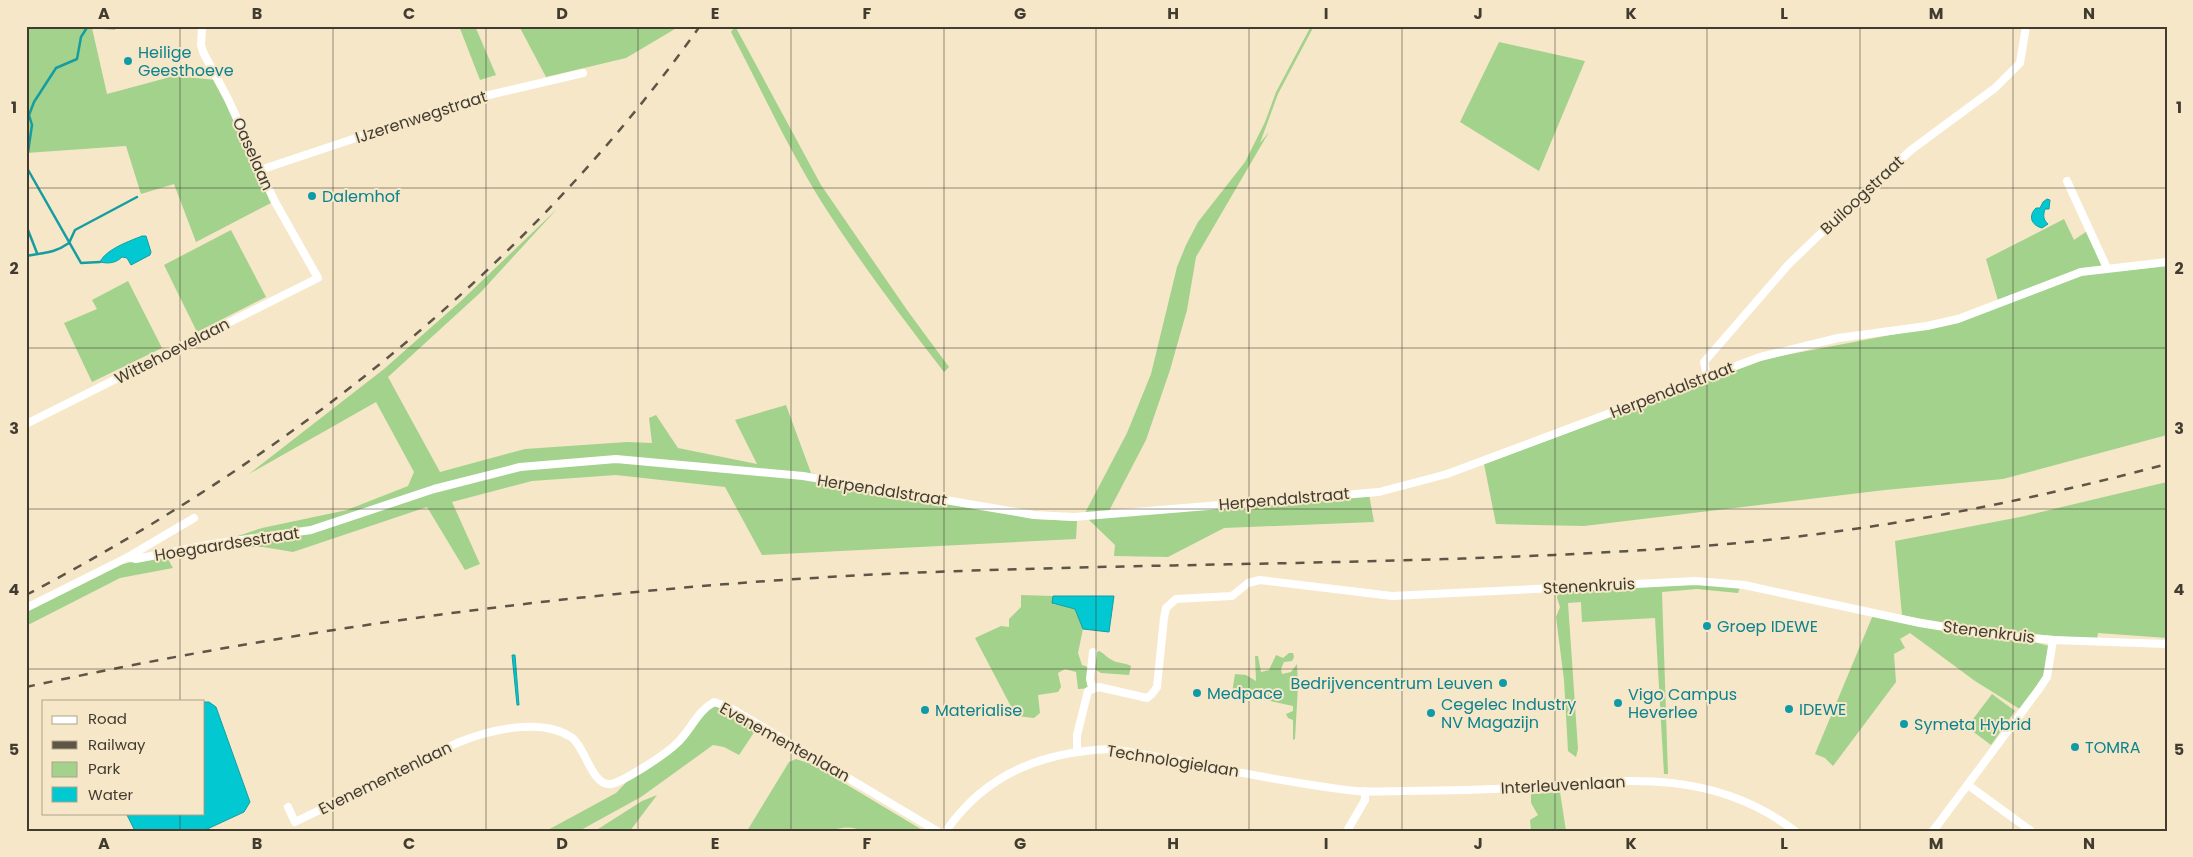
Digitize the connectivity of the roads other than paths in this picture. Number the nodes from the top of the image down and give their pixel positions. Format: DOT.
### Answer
graph roads {
  1 [pos="202,26"];
  2 [pos="2026,26"];
  3 [pos="584,72"];
  4 [pos="260,170"];
  5 [pos="2067,181"];
  6 [pos="2167,262"];
  7 [pos="2107,268"];
  8 [pos="318,278"];
  9 [pos="1707,376"];
  10 [pos="26,424"];
  11 [pos="434,489"];
  12 [pos="194,518"];
  13 [pos="128,557"];
  14 [pos="26,608"];
  15 [pos="2053,640"];
  16 [pos="2167,644"];
  17 [pos="1094,652"];
  18 [pos="1092,688"];
  19 [pos="1078,750"];
  20 [pos="1968,785"];
  21 [pos="1366,791"];
  22 [pos="288,807"];
  23 [pos="295,822"];
  24 [pos="299,831"];
  25 [pos="937,831"];
  26 [pos="946,831"];
  27 [pos="1347,831"];
  28 [pos="1795,831"];
  29 [pos="1933,831"];
  30 [pos="2031,831"];
  1 -- 4 [label="street, Oaselaan"];
  2 -- 9 [label="street, Builoogstraat"];
  3 -- 4 [label="street, IJzerenwegstraat"];
  4 -- 8 [label="street, Oaselaan"];
  5 -- 7 [label="street"];
  6 -- 7 [label="street, Herpendalstraat"];
  7 -- 9 [label="street, Herpendalstraat"];
  8 -- 10 [label="street, Wittehoevelaan"];
  9 -- 11 [label="street, Herpendalstraat"];
  11 -- 13 [label="street, Hoegaardsestraat"];
  12 -- 13 [label="street"];
  13 -- 14 [label="street, Hoegaardsestraat"];
  15 -- 16 [label="street, Stenenkruis"];
  15 -- 18 [label="street, Stenenkruis"];
  15 -- 20 [label="street"];
  17 -- 18 [label="street"];
  18 -- 19 [label="street"];
  19 -- 21 [label="street, Technologielaan"];
  19 -- 26 [label="street, Technologielaan"];
  20 -- 29 [label="street"];
  20 -- 30 [label="street"];
  21 -- 27 [label="street"];
  21 -- 28 [label="street, Interleuvenlaan"];
  22 -- 23 [label="street"];
  23 -- 24 [label="street"];
  23 -- 25 [label="street, Evenementenlaan"];
}
